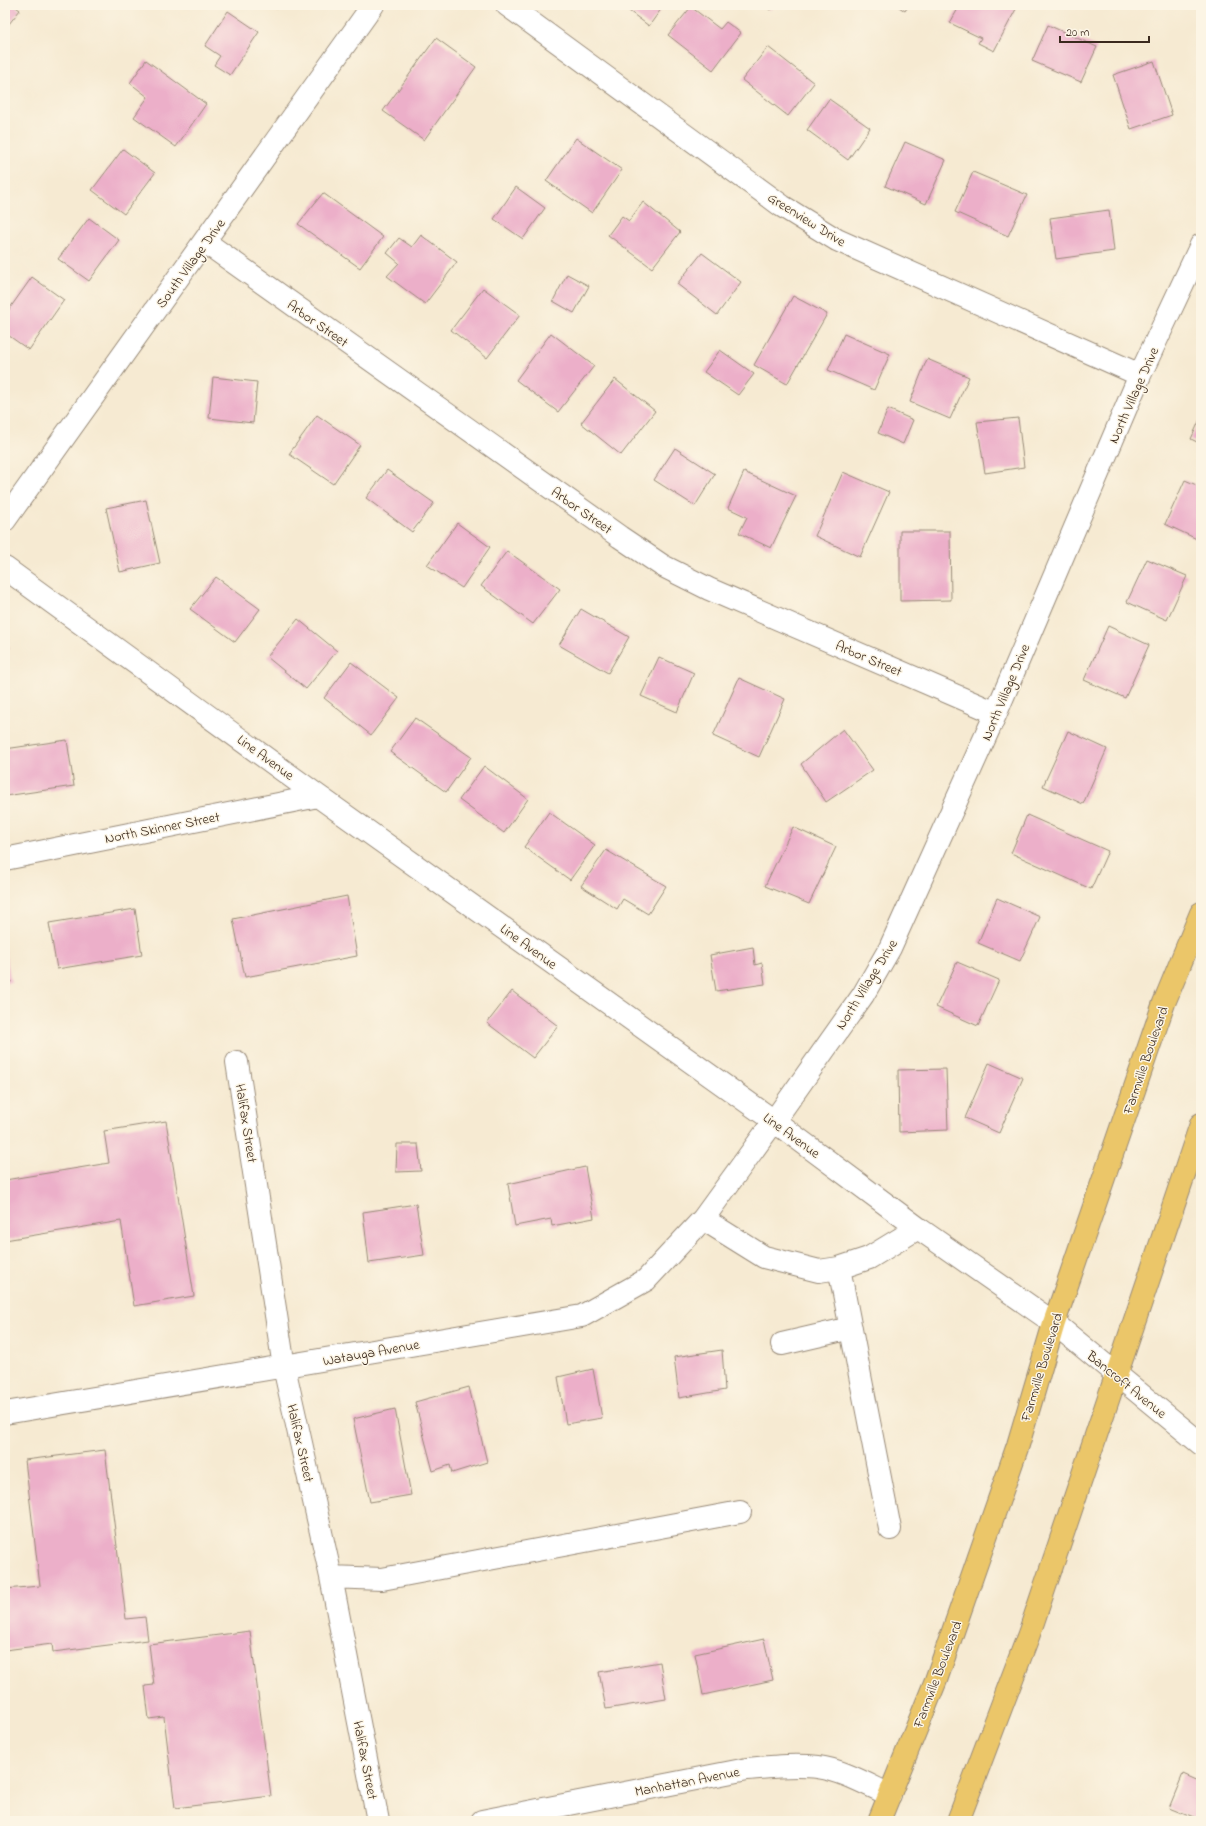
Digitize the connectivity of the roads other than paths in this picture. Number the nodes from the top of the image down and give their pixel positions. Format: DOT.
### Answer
graph roads {
  1 [pos="373,5"];
  2 [pos="507,5"];
  3 [pos="205,242"];
  4 [pos="1201,245"];
  5 [pos="1140,374"];
  6 [pos="5,520"];
  7 [pos="5,568"];
  8 [pos="996,713"];
  9 [pos="318,796"];
  10 [pos="5,859"];
  11 [pos="1201,912"];
  12 [pos="237,1062"];
  13 [pos="774,1121"];
  14 [pos="1201,1124"];
  15 [pos="703,1219"];
  16 [pos="918,1228"];
  17 [pos="839,1268"];
  18 [pos="1054,1323"];
  19 [pos="851,1328"];
  20 [pos="782,1344"];
  21 [pos="284,1367"];
  22 [pos="1117,1376"];
  23 [pos="5,1413"];
  24 [pos="1201,1444"];
  25 [pos="740,1512"];
  26 [pos="890,1529"];
  27 [pos="331,1577"];
  28 [pos="890,1796"];
  29 [pos="378,1821"];
  30 [pos="482,1821"];
  31 [pos="879,1821"];
  32 [pos="958,1821"];
  1 -- 3 [label="street, South Village Drive"];
  2 -- 5 [label="street, Greenview Drive"];
  3 -- 6 [label="street, South Village Drive"];
  3 -- 8 [label="street, Arbor Street"];
  4 -- 5 [label="street, North Village Drive"];
  5 -- 8 [label="street, North Village Drive"];
  7 -- 9 [label="street, Line Avenue"];
  8 -- 13 [label="street, North Village Drive"];
  9 -- 10 [label="street, North Skinner Street"];
  9 -- 13 [label="street, Line Avenue"];
  11 -- 18 [label="main road, Farmville Boulevard"];
  12 -- 21 [label="street, Halifax Street"];
  13 -- 15 [label="street, Watauga Avenue"];
  13 -- 16 [label="street, Line Avenue"];
  14 -- 22 [label="main road"];
  15 -- 17 [label="street"];
  15 -- 21 [label="street, Watauga Avenue"];
  16 -- 17 [label="street"];
  16 -- 18 [label="street, Line Avenue"];
  17 -- 19 [label="street"];
  18 -- 22 [label="street, Bancroft Avenue"];
  18 -- 28 [label="main road, Farmville Boulevard"];
  19 -- 20 [label="street"];
  19 -- 26 [label="street"];
  21 -- 23 [label="street, Watauga Avenue"];
  21 -- 27 [label="street, Halifax Street"];
  22 -- 24 [label="street, Bancroft Avenue"];
  22 -- 32 [label="main road"];
  25 -- 27 [label="street"];
  27 -- 29 [label="street, Halifax Street"];
  28 -- 30 [label="street, Manhattan Avenue"];
  28 -- 31 [label="main road, Farmville Boulevard"];
}
